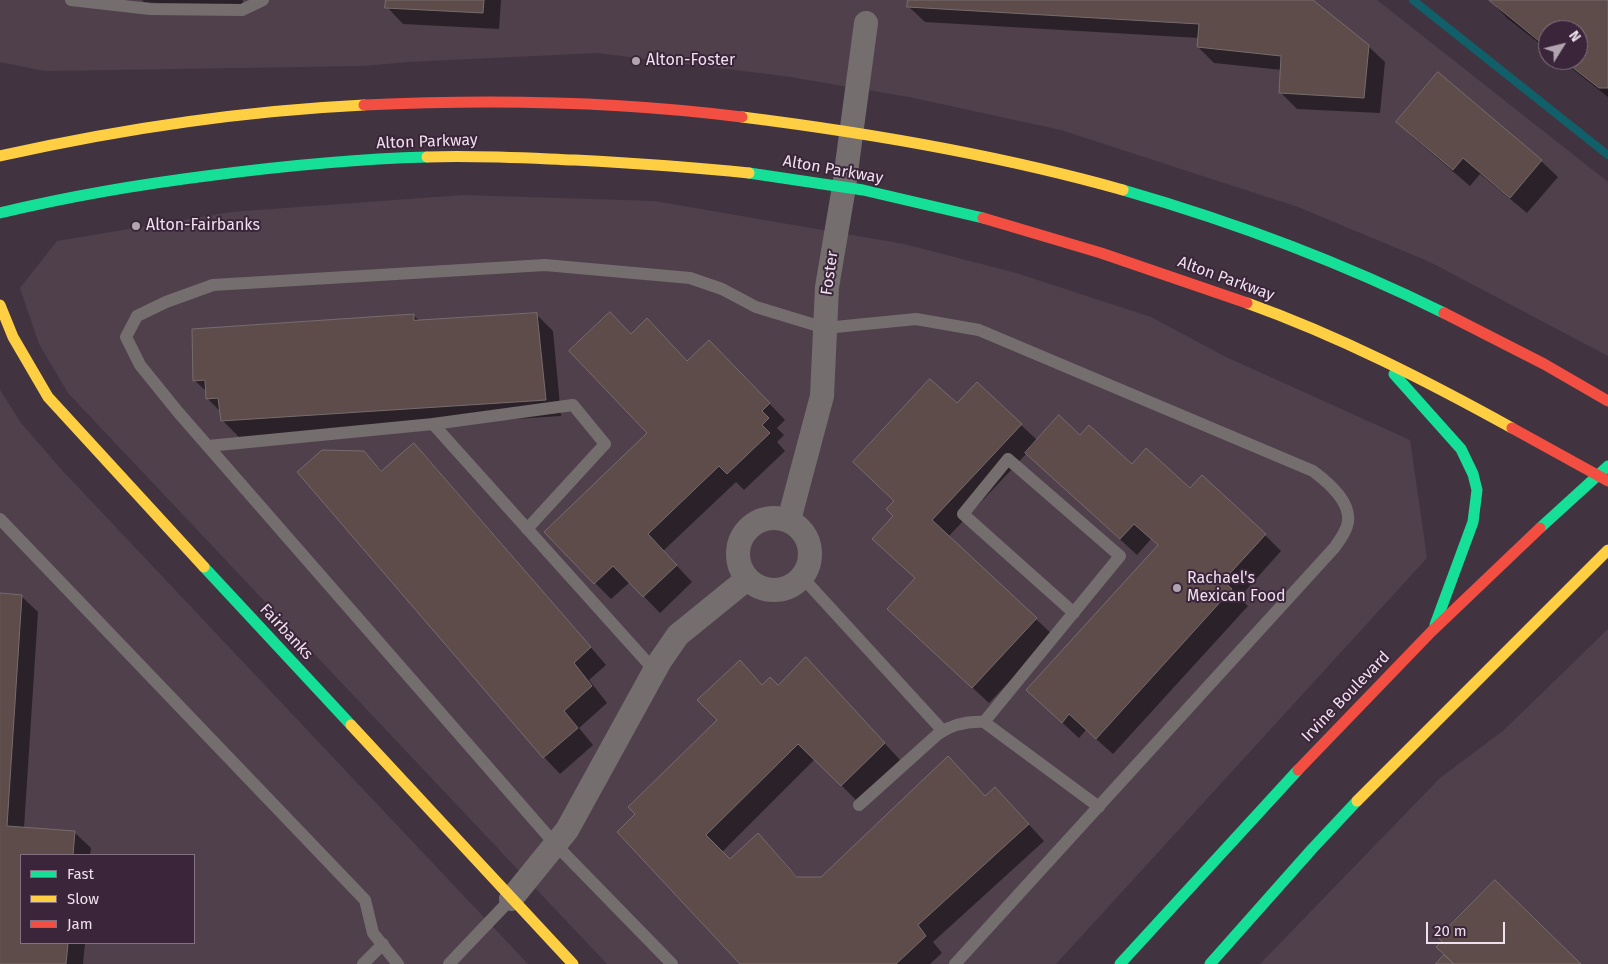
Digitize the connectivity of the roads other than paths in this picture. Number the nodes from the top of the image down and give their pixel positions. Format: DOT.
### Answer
graph roads {
  1 [pos="71,0"];
  2 [pos="263,0"];
  3 [pos="866,23"];
  4 [pos="852,133"];
  5 [pos="0,156"];
  6 [pos="844,188"];
  7 [pos="0,213"];
  8 [pos="0,305"];
  9 [pos="825,328"];
  10 [pos="1382,361"];
  11 [pos="1608,401"];
  12 [pos="433,424"];
  13 [pos="208,446"];
  14 [pos="1608,466"];
  15 [pos="1597,475"];
  16 [pos="1608,481"];
  17 [pos="0,519"];
  18 [pos="789,520"];
  19 [pos="527,529"];
  20 [pos="1608,550"];
  21 [pos="802,577"];
  22 [pos="747,579"];
  23 [pos="1074,613"];
  24 [pos="1432,631"];
  25 [pos="655,671"];
  26 [pos="984,722"];
  27 [pos="943,730"];
  28 [pos="858,805"];
  29 [pos="1098,807"];
  30 [pos="555,844"];
  31 [pos="511,899"];
  32 [pos="383,944"];
  33 [pos="363,964"];
  34 [pos="398,964"];
  35 [pos="449,964"];
  36 [pos="573,964"];
  37 [pos="672,964"];
  38 [pos="955,964"];
  39 [pos="1120,964"];
  40 [pos="1210,964"];
  1 -- 2 [label="lane"];
  3 -- 4 [label="street, Foster"];
  4 -- 5 [label="main road"];
  4 -- 6 [label="street, Foster"];
  4 -- 11 [label="main road"];
  6 -- 7 [label="main road, Alton Parkway"];
  6 -- 9 [label="street, Foster"];
  6 -- 10 [label="main road, Alton Parkway"];
  8 -- 31 [label="main road, Fairbanks"];
  9 -- 13 [label="lane"];
  9 -- 18 [label="street, Foster"];
  9 -- 29 [label="lane"];
  10 -- 15 [label="main road, Alton Parkway"];
  10 -- 24 [label="main road"];
  12 -- 13 [label="lane"];
  12 -- 19 [label="lane"];
  12 -- 19 [label="lane"];
  13 -- 30 [label="lane"];
  14 -- 15 [label="main road, Irvine Boulevard"];
  15 -- 16 [label="main road, Alton Parkway"];
  15 -- 24 [label="main road, Irvine Boulevard"];
  17 -- 32 [label="lane"];
  18 -- 21 [label="street"];
  18 -- 22 [label="street"];
  19 -- 25 [label="lane"];
  20 -- 40 [label="main road"];
  21 -- 22 [label="street"];
  21 -- 27 [label="lane"];
  22 -- 25 [label="street"];
  23 -- 23 [label="lane"];
  23 -- 26 [label="lane"];
  24 -- 39 [label="main road, Irvine Boulevard"];
  25 -- 30 [label="street"];
  26 -- 27 [label="lane"];
  26 -- 29 [label="lane"];
  27 -- 28 [label="lane"];
  29 -- 38 [label="lane"];
  30 -- 31 [label="street"];
  30 -- 37 [label="lane"];
  31 -- 35 [label="lane"];
  31 -- 36 [label="main road, Fairbanks"];
  32 -- 33 [label="lane"];
  32 -- 34 [label="lane"];
}
